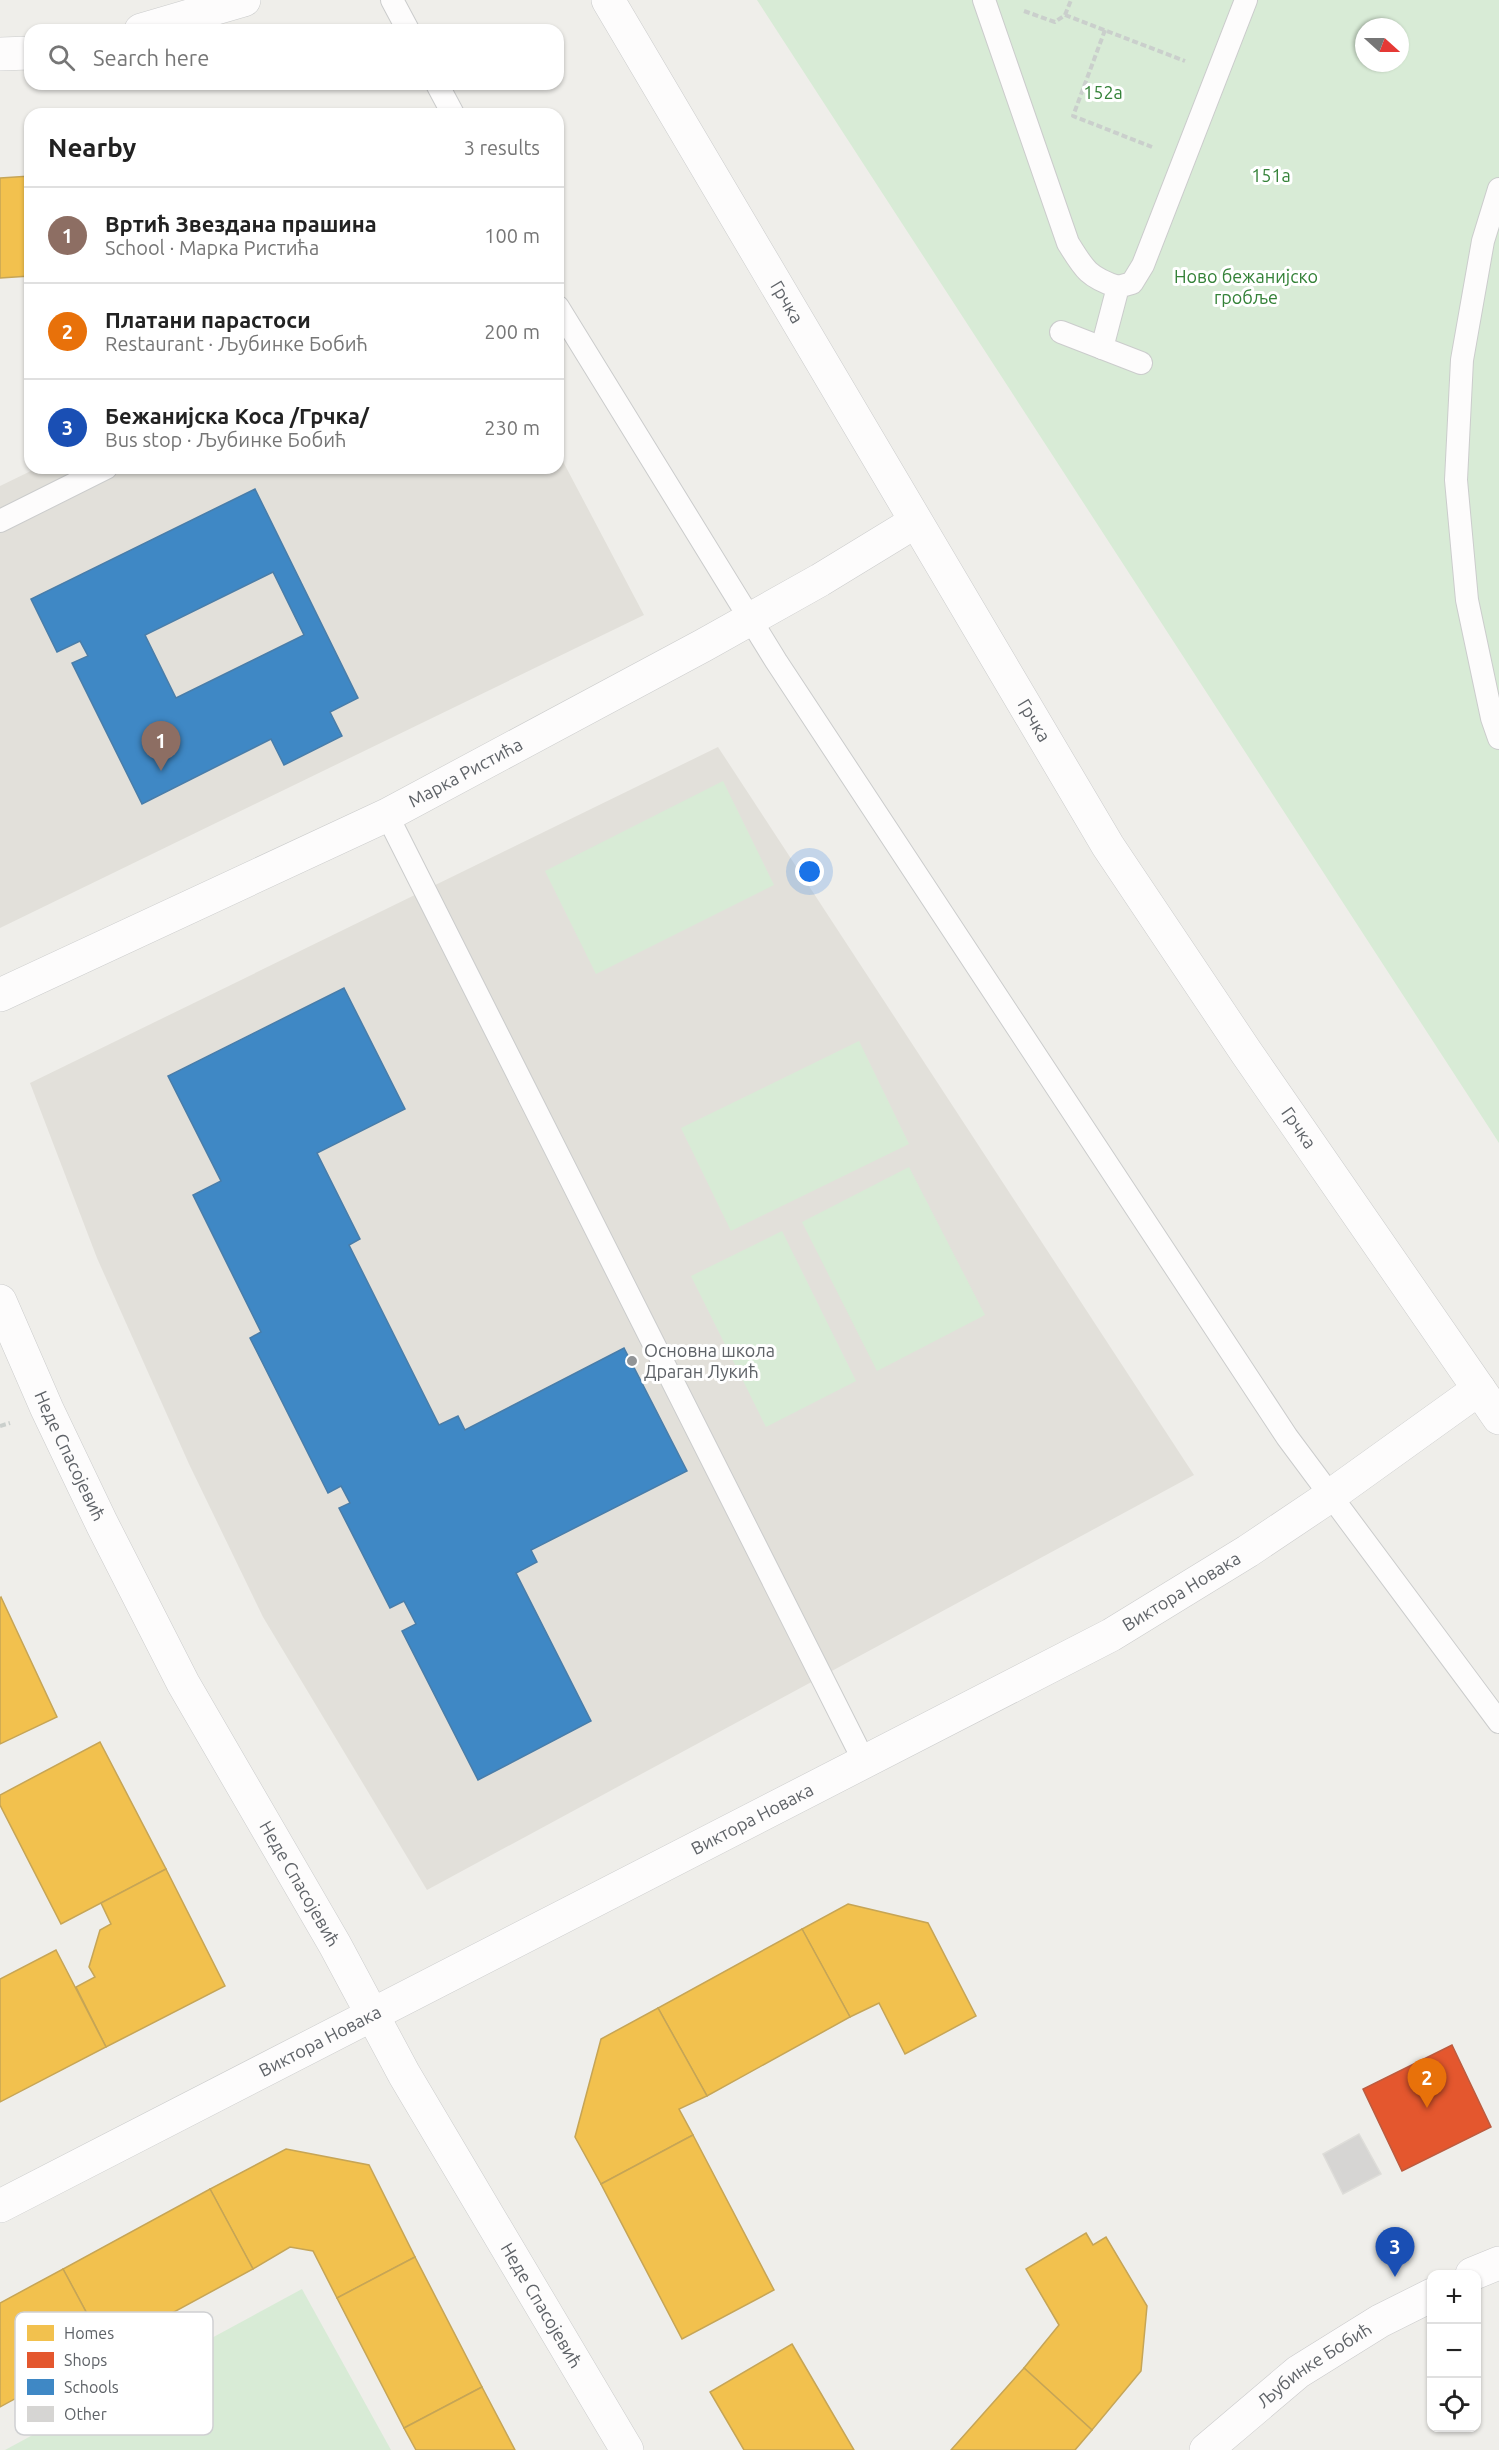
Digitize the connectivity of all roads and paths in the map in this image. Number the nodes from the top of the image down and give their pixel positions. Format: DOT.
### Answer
graph roads {
  1 [pos="244,0"];
  2 [pos="392,0"];
  3 [pos="608,0"];
  4 [pos="984,0"];
  5 [pos="1071,0"];
  6 [pos="1246,0"];
  7 [pos="1015,8"];
  8 [pos="1065,15"];
  9 [pos="162,24"];
  10 [pos="405,24"];
  11 [pos="1105,30"];
  12 [pos="24,53"];
  13 [pos="0,54"];
  14 [pos="1217,74"];
  15 [pos="440,90"];
  16 [pos="450,108"];
  17 [pos="1184,159"];
  18 [pos="1499,189"];
  19 [pos="1491,242"];
  20 [pos="1118,286"];
  21 [pos="564,317"];
  22 [pos="1061,332"];
  23 [pos="1102,348"];
  24 [pos="1141,363"];
  25 [pos="94,474"];
  26 [pos="0,521"];
  27 [pos="915,522"];
  28 [pos="751,619"];
  29 [pos="1497,724"];
  30 [pos="387,815"];
  31 [pos="0,995"];
  32 [pos="0,1301"];
  33 [pos="1479,1389"];
  34 [pos="1499,1418"];
  35 [pos="1330,1496"];
  36 [pos="1499,1722"];
  37 [pos="864,1761"];
  38 [pos="370,2016"];
  39 [pos="0,2206"];
  40 [pos="1499,2263"];
  41 [pos="1481,2270"];
  42 [pos="1427,2297"];
  43 [pos="627,2450"];
  44 [pos="1206,2450"];
  1 -- 9 [label="street"];
  2 -- 10 [label="lane"];
  3 -- 27 [label="street, Грчка"];
  4 -- 20 [label="lane"];
  5 -- 8 [label="path"];
  6 -- 14 [label="lane"];
  7 -- 8 [label="path"];
  8 -- 11 [label="path"];
  11 -- 14 [label="path"];
  11 -- 17 [label="path"];
  12 -- 13 [label="street"];
  14 -- 17 [label="lane"];
  15 -- 16 [label="lane"];
  17 -- 20 [label="lane"];
  18 -- 19 [label="lane"];
  19 -- 29 [label="lane"];
  20 -- 23 [label="lane"];
  21 -- 28 [label="lane"];
  22 -- 23 [label="lane"];
  23 -- 24 [label="lane"];
  25 -- 26 [label="lane"];
  27 -- 28 [label="street, Марка Ристића"];
  27 -- 33 [label="street, Грчка"];
  28 -- 30 [label="street, Марка Ристића"];
  28 -- 35 [label="lane"];
  30 -- 31 [label="street, Марка Ристића"];
  30 -- 37 [label="lane"];
  32 -- 38 [label="street, Неде Спасојевић"];
  33 -- 34 [label="street, Грчка"];
  33 -- 35 [label="street, Виктора Новака"];
  35 -- 36 [label="lane"];
  35 -- 37 [label="street, Виктора Новака"];
  37 -- 38 [label="street, Виктора Новака"];
  38 -- 39 [label="street, Виктора Новака"];
  38 -- 43 [label="street, Неде Спасојевић"];
  40 -- 41 [label="street"];
  42 -- 44 [label="street, Љубинке Бобић"];
}
